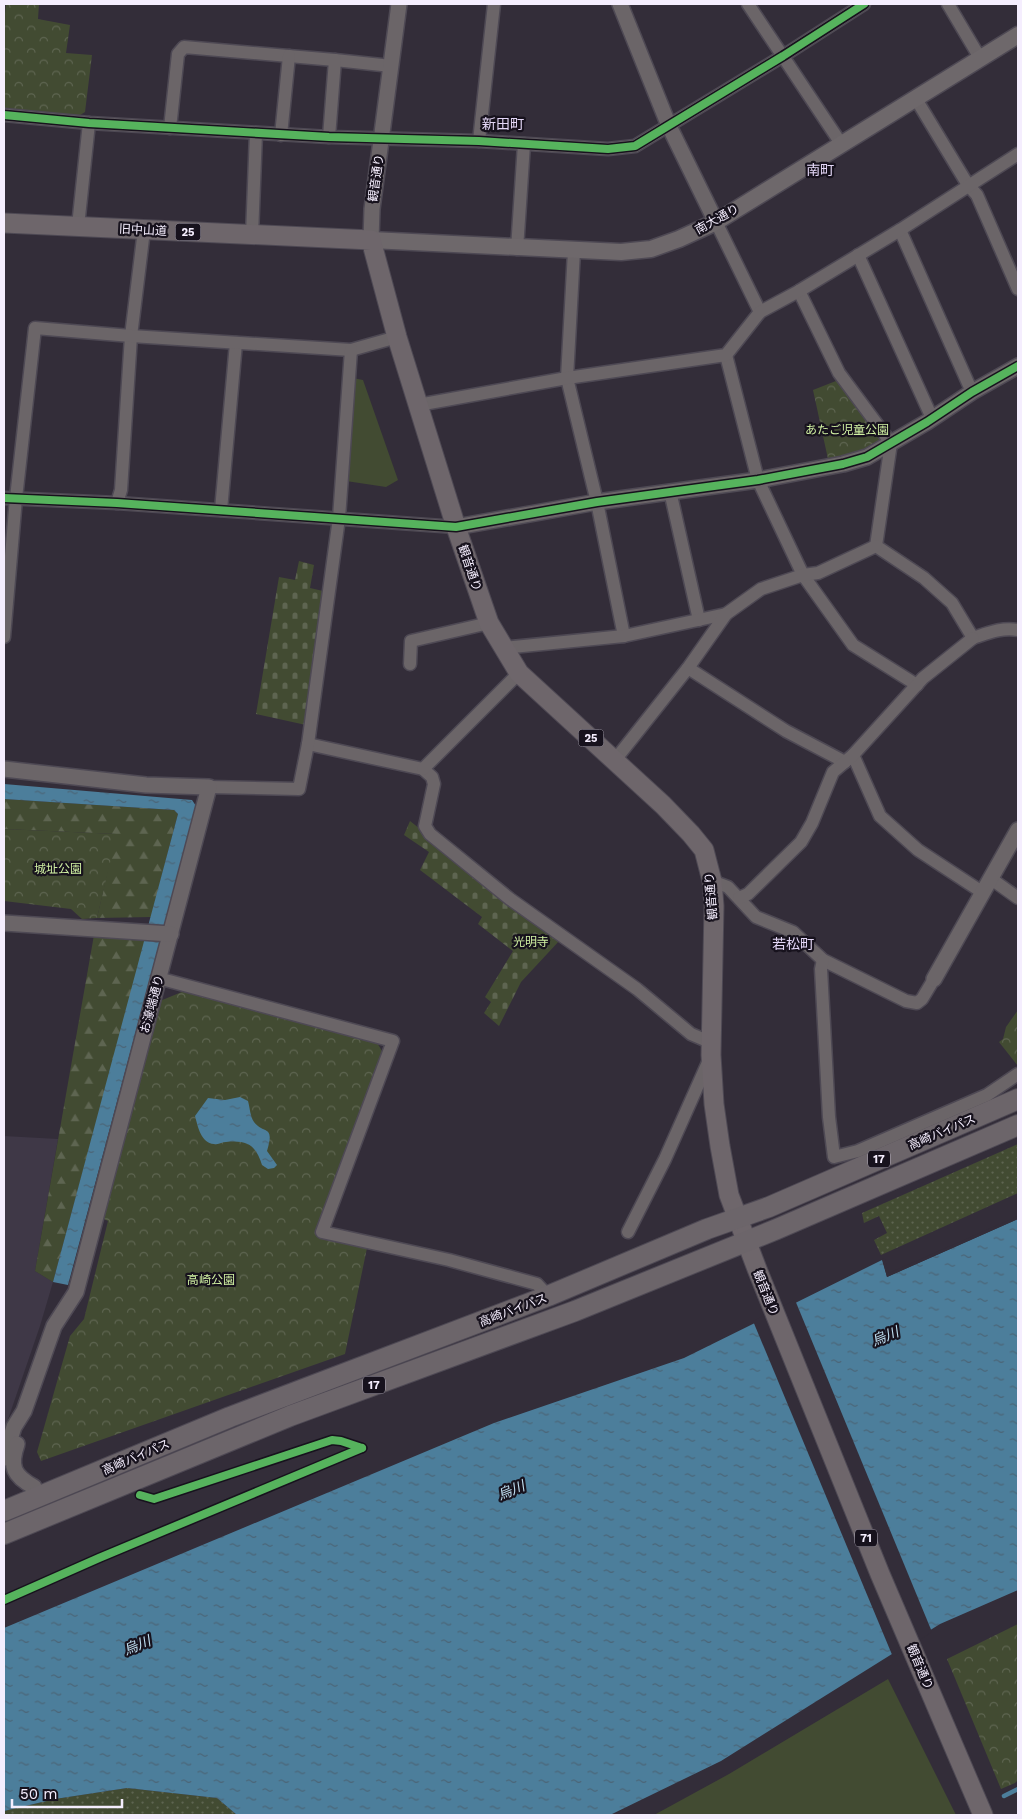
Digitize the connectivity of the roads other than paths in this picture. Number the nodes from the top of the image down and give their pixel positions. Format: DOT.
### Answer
graph roads {
  1 [pos="399,4"];
  2 [pos="494,4"];
  3 [pos="620,4"];
  4 [pos="748,4"];
  5 [pos="864,4"];
  6 [pos="948,4"];
  7 [pos="1018,36"];
  8 [pos="288,56"];
  9 [pos="783,56"];
  10 [pos="980,58"];
  11 [pos="335,60"];
  12 [pos="391,66"];
  13 [pos="916,99"];
  14 [pos="4,115"];
  15 [pos="89,123"];
  16 [pos="669,126"];
  17 [pos="170,128"];
  18 [pos="256,133"];
  19 [pos="280,135"];
  20 [pos="329,137"];
  21 [pos="381,140"];
  22 [pos="479,141"];
  23 [pos="524,144"];
  24 [pos="842,145"];
  25 [pos="1018,154"];
  26 [pos="968,185"];
  27 [pos="716,222"];
  28 [pos="4,223"];
  29 [pos="78,226"];
  30 [pos="144,230"];
  31 [pos="900,230"];
  32 [pos="252,235"];
  33 [pos="372,240"];
  34 [pos="517,248"];
  35 [pos="574,251"];
  36 [pos="858,255"];
  37 [pos="1018,289"];
  38 [pos="799,291"];
  39 [pos="760,312"];
  40 [pos="132,336"];
  41 [pos="397,337"];
  42 [pos="236,343"];
  43 [pos="351,350"];
  44 [pos="726,355"];
  45 [pos="1018,366"];
  46 [pos="567,378"];
  47 [pos="972,392"];
  48 [pos="418,405"];
  49 [pos="932,418"];
  50 [pos="891,443"];
  51 [pos="758,480"];
  52 [pos="670,491"];
  53 [pos="10,498"];
  54 [pos="597,502"];
  55 [pos="117,504"];
  56 [pos="221,510"];
  57 [pos="339,518"];
  58 [pos="456,527"];
  59 [pos="876,546"];
  60 [pos="803,574"];
  61 [pos="5,607"];
  62 [pos="726,614"];
  63 [pos="699,620"];
  64 [pos="489,623"];
  65 [pos="1018,630"];
  66 [pos="624,636"];
  67 [pos="4,637"];
  68 [pos="973,638"];
  69 [pos="502,648"];
  70 [pos="410,664"];
  71 [pos="688,668"];
  72 [pos="519,673"];
  73 [pos="917,685"];
  74 [pos="308,744"];
  75 [pos="849,758"];
  76 [pos="615,760"];
  77 [pos="423,768"];
  78 [pos="4,769"];
  79 [pos="208,788"];
  80 [pos="1018,830"];
  81 [pos="990,878"];
  82 [pos="712,881"];
  83 [pos="982,892"];
  84 [pos="739,898"];
  85 [pos="1018,898"];
  86 [pos="4,923"];
  87 [pos="167,934"];
  88 [pos="823,960"];
  89 [pos="158,978"];
  90 [pos="934,979"];
  91 [pos="711,1049"];
  92 [pos="1018,1074"];
  93 [pos="1018,1086"];
  94 [pos="1018,1099"];
  95 [pos="981,1115"];
  96 [pos="1018,1125"];
  97 [pos="738,1218"];
  98 [pos="628,1232"];
  99 [pos="750,1250"];
  100 [pos="548,1296"];
  101 [pos="24,1412"];
  102 [pos="230,1417"];
  103 [pos="4,1458"];
  104 [pos="34,1487"];
  105 [pos="4,1498"];
  106 [pos="4,1511"];
  107 [pos="4,1534"];
  108 [pos="983,1815"];
  1 -- 12 [label="street, 観音通り"];
  2 -- 22 [label="street"];
  3 -- 16 [label="street"];
  4 -- 9 [label="street"];
  5 -- 9 [label="street"];
  6 -- 10 [label="street"];
  7 -- 10 [label="main road, 南大通り"];
  8 -- 11 [label="street"];
  8 -- 17 [label="street"];
  8 -- 19 [label="street"];
  9 -- 16 [label="street"];
  9 -- 24 [label="street"];
  10 -- 13 [label="main road, 南大通り"];
  11 -- 12 [label="street"];
  11 -- 20 [label="street"];
  12 -- 21 [label="street, 観音通り"];
  13 -- 24 [label="main road, 南大通り"];
  13 -- 26 [label="street"];
  14 -- 15 [label="street"];
  15 -- 17 [label="street"];
  15 -- 29 [label="street"];
  16 -- 23 [label="street"];
  16 -- 27 [label="street"];
  17 -- 18 [label="street"];
  18 -- 19 [label="street"];
  18 -- 32 [label="street"];
  19 -- 20 [label="street"];
  20 -- 21 [label="street"];
  21 -- 22 [label="street"];
  21 -- 33 [label="street, 観音通り"];
  22 -- 23 [label="street"];
  23 -- 34 [label="street"];
  24 -- 27 [label="main road, 南大通り"];
  25 -- 26 [label="street"];
  26 -- 31 [label="street"];
  26 -- 37 [label="street"];
  27 -- 35 [label="main road, 南大通り"];
  27 -- 39 [label="street"];
  28 -- 29 [label="main road, 旧中山道 / 25"];
  29 -- 30 [label="main road, 旧中山道 / 25"];
  30 -- 32 [label="main road, 旧中山道 / 25"];
  30 -- 40 [label="street"];
  31 -- 36 [label="street"];
  31 -- 47 [label="street"];
  32 -- 33 [label="main road, 旧中山道 / 25"];
  33 -- 34 [label="main road, 南大通り"];
  33 -- 41 [label="main road, 観音通り / 25"];
  34 -- 35 [label="main road, 南大通り"];
  35 -- 46 [label="street"];
  36 -- 38 [label="street"];
  36 -- 49 [label="street"];
  38 -- 39 [label="street"];
  38 -- 50 [label="street"];
  39 -- 44 [label="street"];
  40 -- 42 [label="street"];
  40 -- 53 [label="street"];
  40 -- 55 [label="street"];
  41 -- 43 [label="street"];
  41 -- 48 [label="main road, 観音通り / 25"];
  42 -- 43 [label="street"];
  42 -- 56 [label="street"];
  43 -- 57 [label="street"];
  44 -- 46 [label="street"];
  44 -- 51 [label="street"];
  45 -- 47 [label="street"];
  46 -- 48 [label="street"];
  46 -- 54 [label="street"];
  47 -- 49 [label="street"];
  48 -- 58 [label="main road, 観音通り / 25"];
  49 -- 50 [label="street"];
  50 -- 51 [label="street"];
  50 -- 59 [label="street"];
  51 -- 52 [label="street"];
  51 -- 60 [label="street"];
  52 -- 54 [label="street"];
  52 -- 63 [label="street"];
  53 -- 55 [label="street"];
  53 -- 61 [label="street"];
  54 -- 58 [label="street"];
  54 -- 66 [label="street"];
  55 -- 56 [label="street"];
  56 -- 57 [label="street"];
  57 -- 58 [label="street"];
  57 -- 74 [label="street"];
  58 -- 64 [label="main road, 観音通り / 25"];
  59 -- 60 [label="street"];
  59 -- 68 [label="street"];
  60 -- 62 [label="street"];
  60 -- 73 [label="street"];
  61 -- 67 [label="street"];
  62 -- 63 [label="street"];
  62 -- 71 [label="street"];
  63 -- 66 [label="street"];
  64 -- 69 [label="main road, 観音通り / 25"];
  64 -- 70 [label="street"];
  65 -- 68 [label="street"];
  66 -- 69 [label="street"];
  68 -- 73 [label="street"];
  69 -- 72 [label="main road, 観音通り / 25"];
  71 -- 75 [label="street"];
  71 -- 76 [label="street"];
  72 -- 76 [label="main road, 観音通り / 25"];
  72 -- 77 [label="street"];
  73 -- 75 [label="street"];
  74 -- 77 [label="street"];
  74 -- 79 [label="street"];
  75 -- 83 [label="street"];
  75 -- 84 [label="street"];
  76 -- 82 [label="main road, 観音通り / 25"];
  77 -- 91 [label="street"];
  78 -- 79 [label="street"];
  79 -- 87 [label="street, お濠端通り"];
  80 -- 81 [label="street"];
  81 -- 83 [label="street"];
  81 -- 85 [label="street"];
  82 -- 84 [label="street"];
  82 -- 91 [label="main road, 観音通り / 25"];
  83 -- 90 [label="street"];
  84 -- 88 [label="street"];
  86 -- 87 [label="street"];
  87 -- 89 [label="street, お濠端通り"];
  88 -- 90 [label="street"];
  88 -- 92 [label="street"];
  89 -- 100 [label="street"];
  89 -- 101 [label="street, お濠端通り"];
  91 -- 97 [label="main road, 観音通り / 25"];
  91 -- 98 [label="street"];
  93 -- 95 [label="highway"];
  94 -- 95 [label="highway, 高崎バイパス / 17"];
  95 -- 97 [label="highway, 高崎バイパス / 17"];
  96 -- 99 [label="highway, 高崎バイパス / 17"];
  97 -- 99 [label="main road, 観音通り / 25"];
  97 -- 100 [label="highway, 高崎バイパス / 17"];
  99 -- 107 [label="highway, 高崎バイパス / 17"];
  99 -- 108 [label="main road, 観音通り / 71"];
  100 -- 102 [label="highway, 高崎バイパス / 17"];
  101 -- 103 [label="street"];
  101 -- 104 [label="street"];
  102 -- 104 [label="highway, 17"];
  102 -- 106 [label="highway, 高崎バイパス / 17"];
  104 -- 105 [label="highway, 17"];
}
